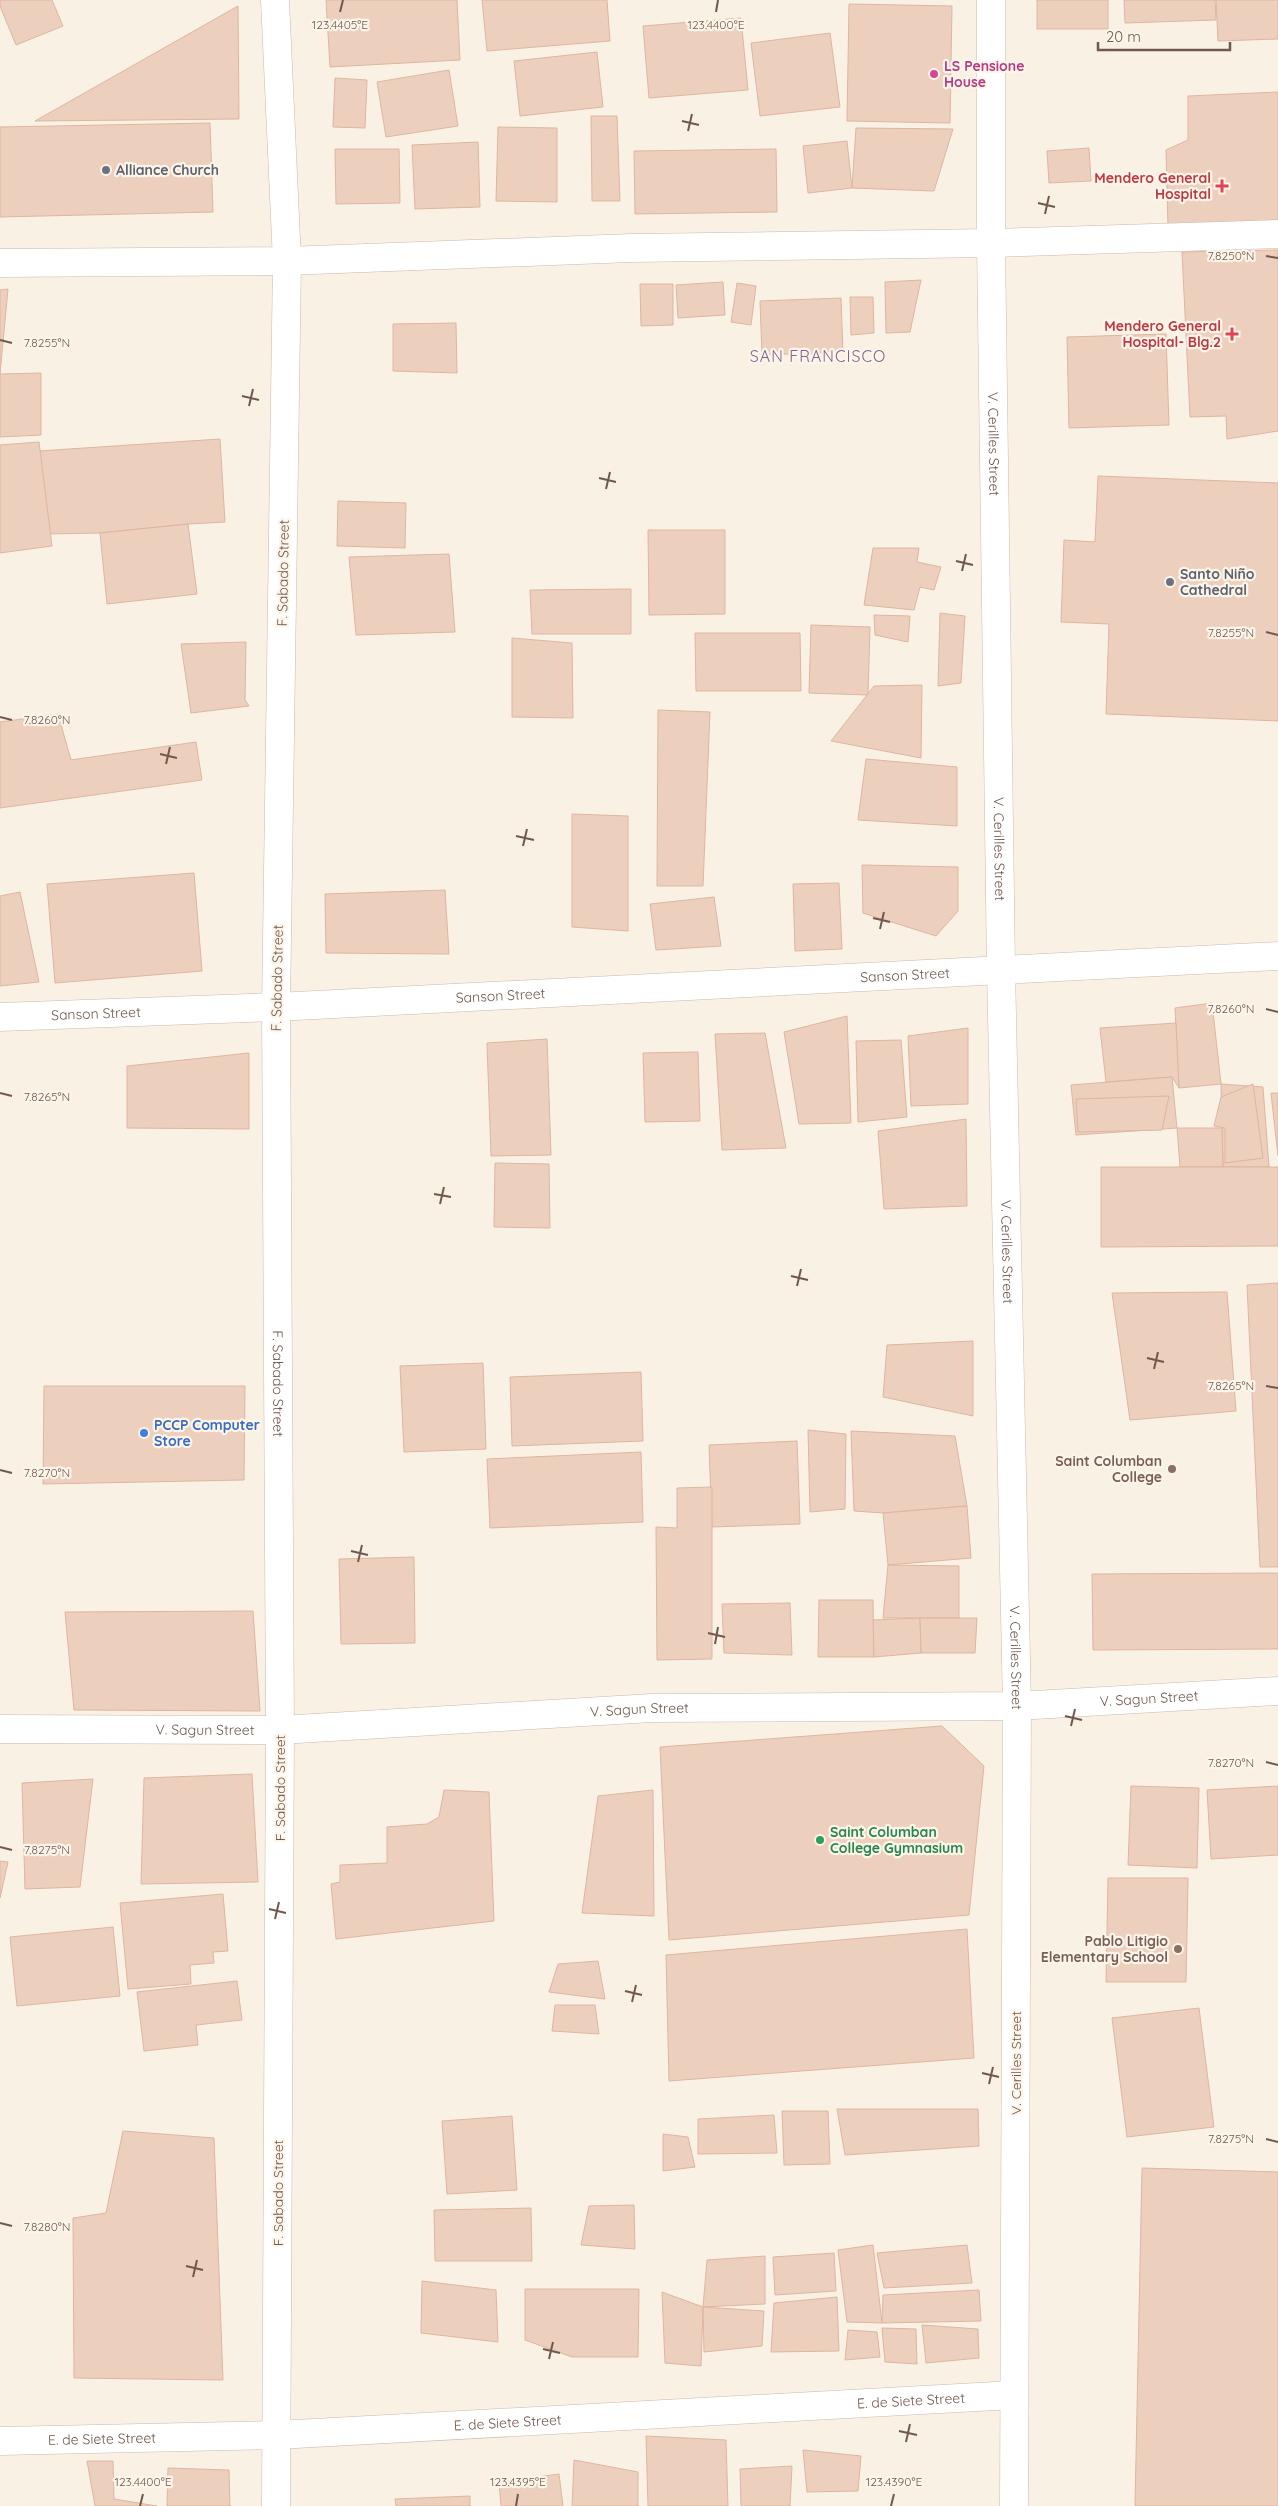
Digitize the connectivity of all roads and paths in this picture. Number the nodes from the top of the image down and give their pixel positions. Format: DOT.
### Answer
graph roads {
  1 [pos="275,0"];
  2 [pos="991,0"];
  3 [pos="1278,234"];
  4 [pos="991,242"];
  5 [pos="287,261"];
  6 [pos="0,263"];
  7 [pos="1278,956"];
  8 [pos="1001,970"];
  9 [pos="276,1007"];
  10 [pos="0,1017"];
  11 [pos="1278,1692"];
  12 [pos="1017,1706"];
  13 [pos="0,1729"];
  14 [pos="280,1730"];
  15 [pos="1014,2395"];
  16 [pos="276,2435"];
  17 [pos="0,2441"];
  18 [pos="276,2506"];
  19 [pos="1014,2506"];
  1 -- 5 [label="street, F. Sabado Street"];
  2 -- 4 [label="street, V. Cerilles Street"];
  3 -- 4 [label="street"];
  4 -- 5 [label="street"];
  4 -- 8 [label="street, V. Cerilles Street"];
  5 -- 6 [label="street"];
  5 -- 9 [label="street, F. Sabado Street"];
  7 -- 8 [label="street, Sanson Street"];
  8 -- 9 [label="street, Sanson Street"];
  8 -- 12 [label="street, V. Cerilles Street"];
  9 -- 10 [label="street, Sanson Street"];
  9 -- 14 [label="street, F. Sabado Street"];
  11 -- 12 [label="street, V. Sagun Street"];
  12 -- 14 [label="street, V. Sagun Street"];
  12 -- 15 [label="street, V. Cerilles Street"];
  13 -- 14 [label="street, V. Sagun Street"];
  14 -- 16 [label="street, F. Sabado Street"];
  15 -- 16 [label="street, E. de Siete Street"];
  15 -- 19 [label="street, V. Cerilles Street"];
  16 -- 17 [label="street, E. de Siete Street"];
  16 -- 18 [label="street, F. Sabado Street"];
}
